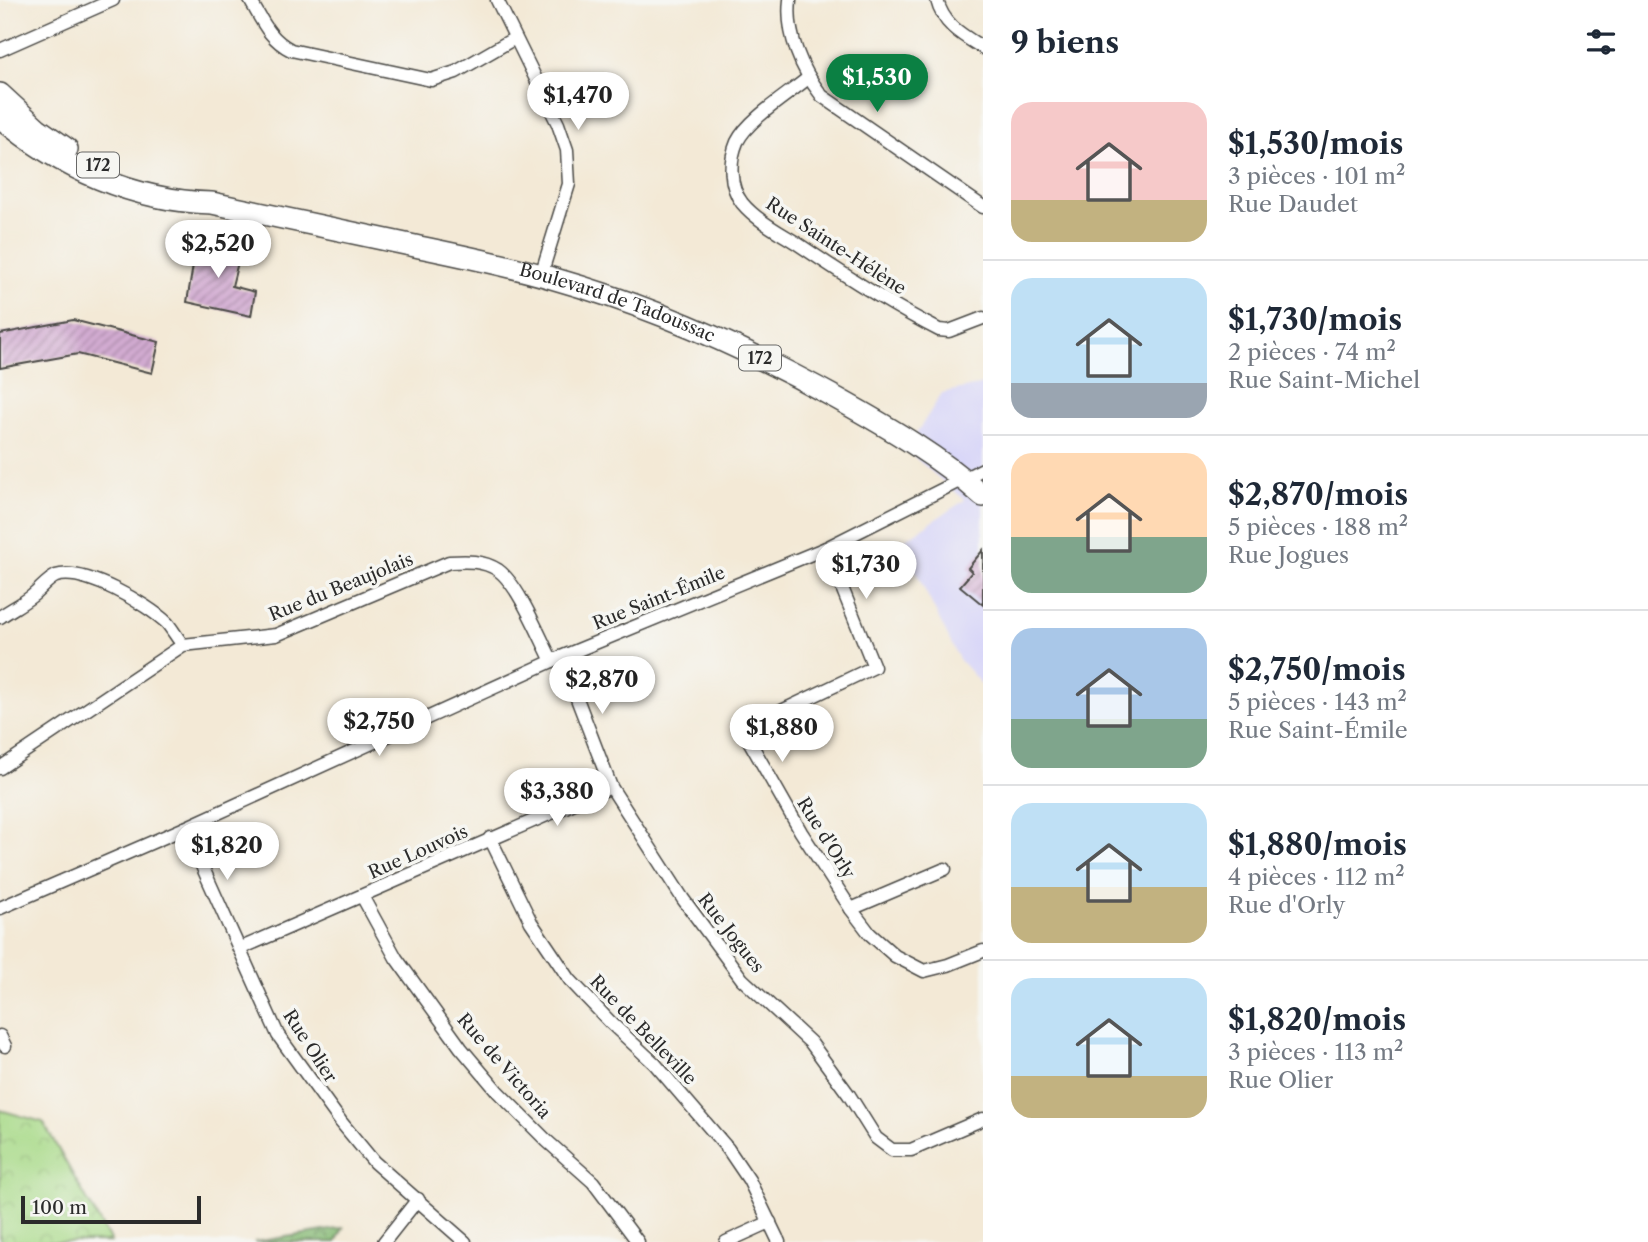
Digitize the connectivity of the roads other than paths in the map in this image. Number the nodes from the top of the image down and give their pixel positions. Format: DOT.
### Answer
graph roads {
  1 [pos="113,0"];
  2 [pos="250,0"];
  3 [pos="497,0"];
  4 [pos="790,0"];
  5 [pos="937,0"];
  6 [pos="89,5"];
  7 [pos="515,38"];
  8 [pos="983,48"];
  9 [pos="0,50"];
  10 [pos="808,78"];
  11 [pos="0,94"];
  12 [pos="0,117"];
  13 [pos="212,203"];
  14 [pos="983,207"];
  15 [pos="541,275"];
  16 [pos="983,318"];
  17 [pos="983,469"];
  18 [pos="963,478"];
  19 [pos="983,496"];
  20 [pos="826,548"];
  21 [pos="0,617"];
  22 [pos="183,645"];
  23 [pos="556,659"];
  24 [pos="0,768"];
  25 [pos="611,787"];
  26 [pos="184,828"];
  27 [pos="490,838"];
  28 [pos="945,869"];
  29 [pos="362,896"];
  30 [pos="1,905"];
  31 [pos="851,909"];
  32 [pos="239,949"];
  33 [pos="983,951"];
  34 [pos="983,1119"];
  35 [pos="418,1199"];
  36 [pos="770,1222"];
  37 [pos="384,1242"];
  38 [pos="465,1242"];
  39 [pos="638,1242"];
  40 [pos="726,1242"];
  41 [pos="779,1242"];
  1 -- 6 [label="street"];
  2 -- 7 [label="street"];
  3 -- 7 [label="street"];
  4 -- 10 [label="street"];
  5 -- 8 [label="street"];
  6 -- 9 [label="street"];
  7 -- 15 [label="street"];
  10 -- 14 [label="street"];
  10 -- 16 [label="street, Rue Sainte-Hélène"];
  11 -- 13 [label="main road, Boulevard de Tadoussac / 172"];
  12 -- 13 [label="main road, Boulevard de Tadoussac / 172"];
  13 -- 15 [label="main road, Boulevard de Tadoussac / 172"];
  15 -- 18 [label="main road, Boulevard de Tadoussac / 172"];
  17 -- 18 [label="street, Rue Saint-Émile"];
  18 -- 19 [label="main road, Boulevard de Tadoussac / 172"];
  18 -- 20 [label="street, Rue Saint-Émile"];
  20 -- 23 [label="street, Rue Saint-Émile"];
  20 -- 31 [label="street, Rue d'Orly"];
  21 -- 22 [label="street"];
  22 -- 23 [label="street, Rue du Beaujolais"];
  22 -- 24 [label="street, Rue du Beaujolais"];
  23 -- 25 [label="street, Rue Jogues"];
  23 -- 26 [label="street, Rue Saint-Émile"];
  25 -- 27 [label="street, Rue Louvois"];
  25 -- 34 [label="street, Rue Jogues"];
  26 -- 30 [label="street, Rue Saint-Émile"];
  26 -- 32 [label="street, Rue Olier"];
  27 -- 29 [label="street, Rue Louvois"];
  27 -- 36 [label="street, Rue de Belleville"];
  28 -- 31 [label="street"];
  29 -- 32 [label="street, Rue Louvois"];
  29 -- 39 [label="street, Rue de Victoria"];
  31 -- 33 [label="street, Rue d'Orly"];
  32 -- 35 [label="street, Rue Olier"];
  35 -- 37 [label="street"];
  35 -- 38 [label="street, Rue Olier"];
  36 -- 40 [label="street"];
  36 -- 41 [label="street, Rue de Belleville"];
}
